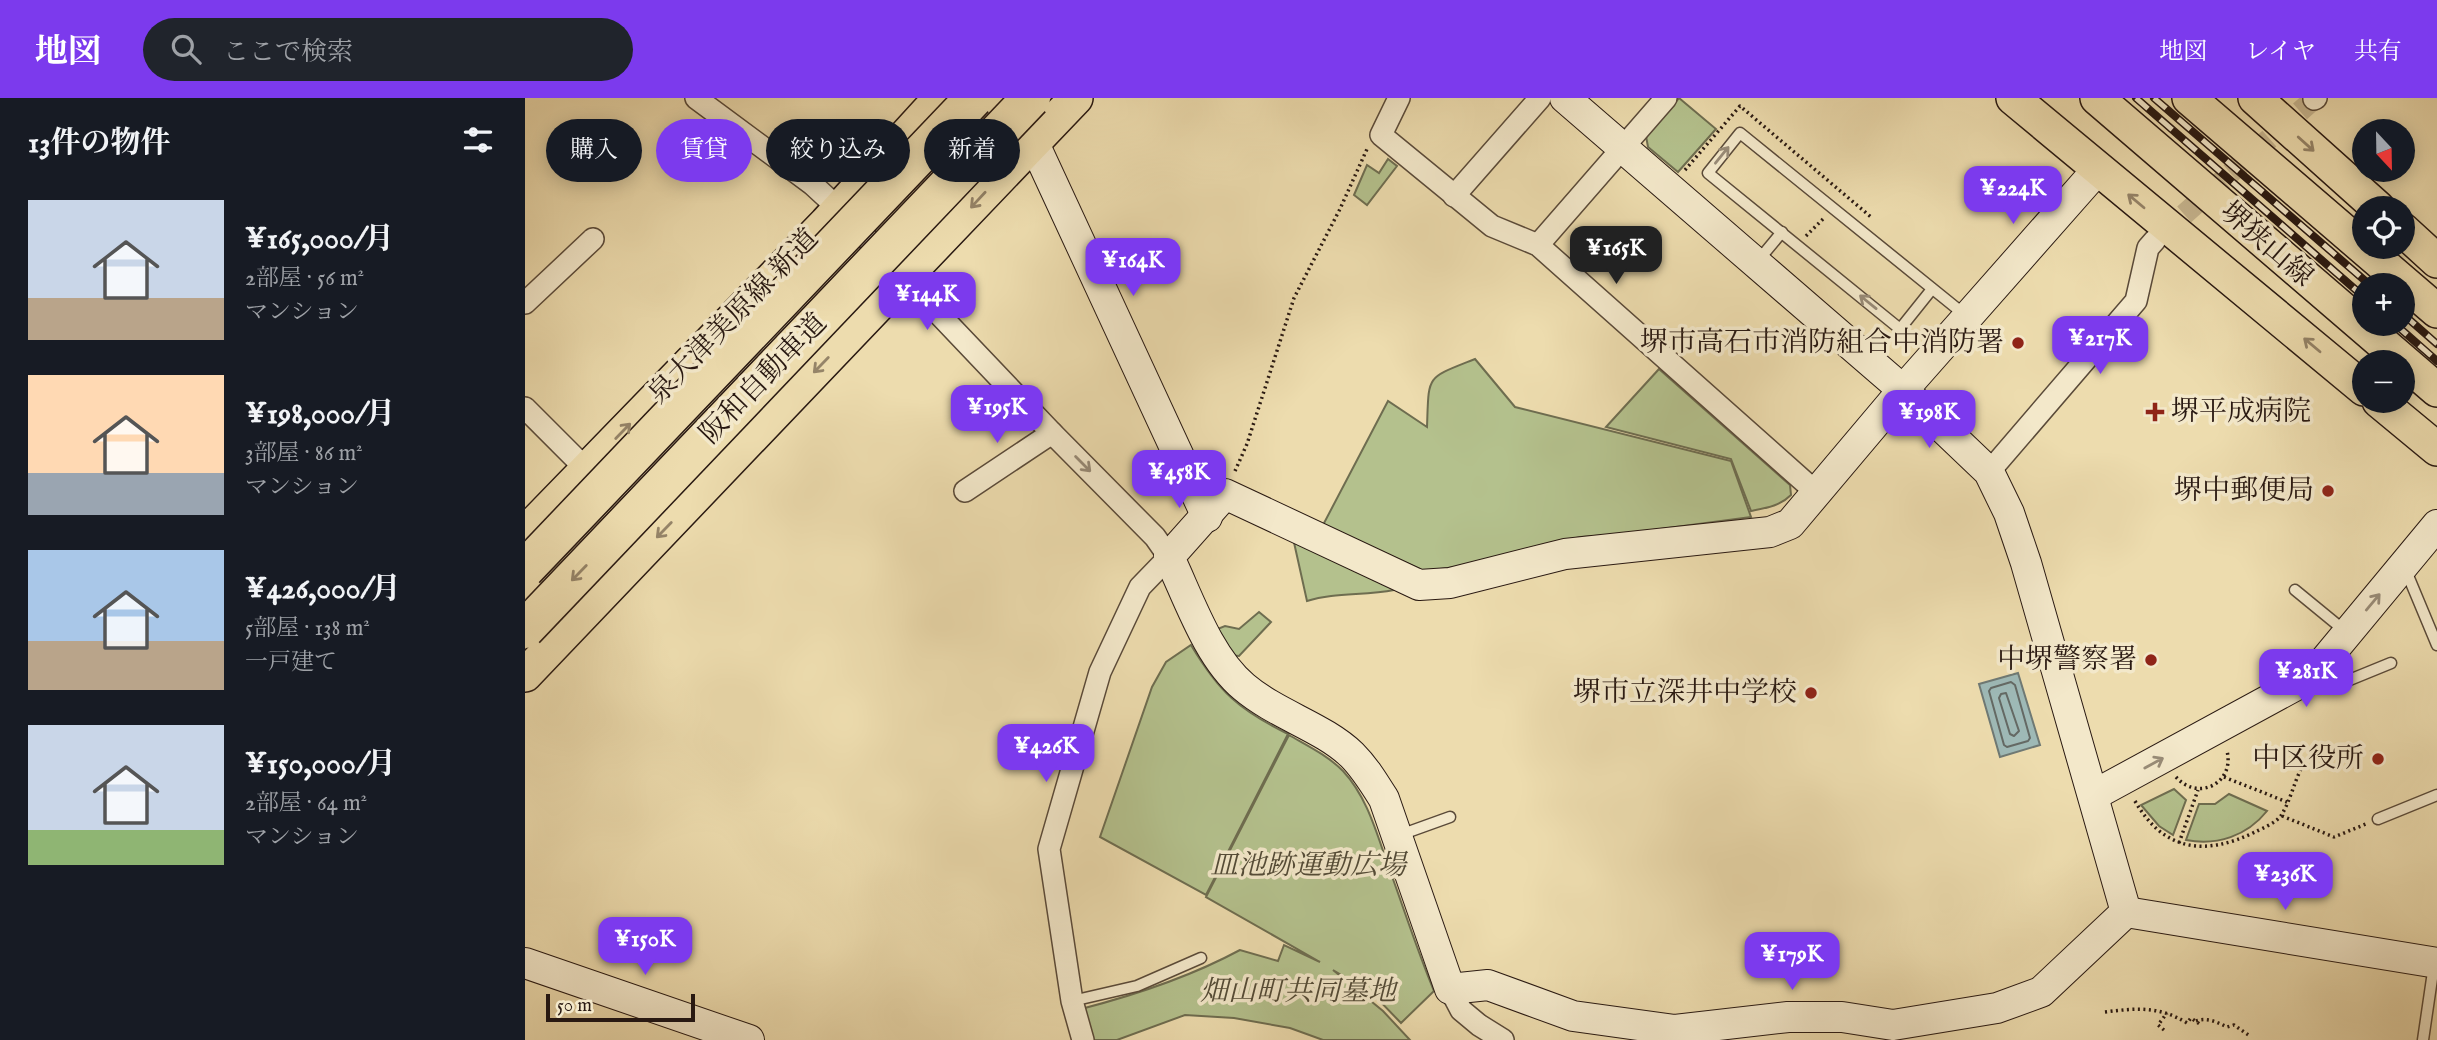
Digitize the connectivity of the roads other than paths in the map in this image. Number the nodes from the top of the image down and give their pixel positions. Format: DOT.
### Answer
graph roads {
  1 [pos="696,98"];
  2 [pos="940,98"];
  3 [pos="974,98"];
  4 [pos="1015,98"];
  5 [pos="1031,98"];
  6 [pos="1076,98"];
  7 [pos="1399,98"];
  8 [pos="1540,98"];
  9 [pos="1565,98"];
  10 [pos="1666,98"];
  11 [pos="2013,98"];
  12 [pos="2097,98"];
  13 [pos="2189,98"];
  14 [pos="2213,98"];
  15 [pos="2255,98"];
  16 [pos="1032,142"];
  17 [pos="1623,148"];
  18 [pos="2098,169"];
  19 [pos="1454,196"];
  20 [pos="2365,196"];
  21 [pos="838,208"];
  22 [pos="2327,216"];
  23 [pos="1782,232"];
  24 [pos="593,239"];
  25 [pos="2155,240"];
  26 [pos="2415,241"];
  27 [pos="1538,245"];
  28 [pos="2437,261"];
  29 [pos="1757,262"];
  30 [pos="905,278"];
  31 [pos="1932,289"];
  32 [pos="525,303"];
  33 [pos="2437,311"];
  34 [pos="1967,317"];
  35 [pos="2388,350"];
  36 [pos="2415,372"];
  37 [pos="2415,376"];
  38 [pos="2352,379"];
  39 [pos="1903,390"];
  40 [pos="2437,390"];
  41 [pos="2437,397"];
  42 [pos="525,408"];
  43 [pos="2394,413"];
  44 [pos="1052,433"];
  45 [pos="2437,449"];
  46 [pos="586,469"];
  47 [pos="1989,472"];
  48 [pos="965,491"];
  49 [pos="1817,493"];
  50 [pos="1216,506"];
  51 [pos="2437,525"];
  52 [pos="525,533"];
  53 [pos="1169,557"];
  54 [pos="525,569"];
  55 [pos="2400,570"];
  56 [pos="2295,590"];
  57 [pos="525,629"];
  58 [pos="2347,633"];
  59 [pos="2437,645"];
  60 [pos="2391,663"];
  61 [pos="2318,668"];
  62 [pos="525,675"];
  63 [pos="2094,795"];
  64 [pos="2437,795"];
  65 [pos="1450,817"];
  66 [pos="2378,819"];
  67 [pos="1397,835"];
  68 [pos="2126,912"];
  69 [pos="1201,958"];
  70 [pos="2436,962"];
  71 [pos="525,963"];
  72 [pos="1450,989"];
  73 [pos="1072,1001"];
  74 [pos="749,1040"];
  75 [pos="1083,1040"];
  76 [pos="1503,1040"];
  77 [pos="2423,1040"];
  1 -- 21 [label="street"];
  2 -- 21 [label="main road, 泉大津美原線 新道"];
  3 -- 54 [label="highway, 阪和自動車道, bridge"];
  4 -- 16 [label="street"];
  5 -- 57 [label="highway, 阪和自動車道, one-way, bridge"];
  6 -- 16 [label="main road"];
  7 -- 19 [label="street"];
  8 -- 19 [label="street"];
  9 -- 17 [label="street"];
  10 -- 17 [label="street"];
  11 -- 18 [label="main road"];
  12 -- 35 [label="main road, 堺狭山線"];
  13 -- 22 [label="main road"];
  14 -- 22 [label="main road"];
  15 -- 20 [label="main road, one-way"];
  16 -- 30 [label="main road, one-way"];
  16 -- 50 [label="street"];
  17 -- 27 [label="street"];
  17 -- 29 [label="street"];
  18 -- 34 [label="street"];
  38 -- 18 [label="main road, one-way"];
  19 -- 27 [label="street"];
  21 -- 30 [label="street"];
  46 -- 21 [label="main road, 泉大津美原線 新道, one-way"];
  22 -- 33 [label="main road"];
  23 -- 29 [label="lane"];
  31 -- 23 [label="lane, one-way"];
  23 -- 31 [label="lane, one-way"];
  24 -- 32 [label="street"];
  25 -- 47 [label="street"];
  26 -- 28 [label="main road"];
  27 -- 49 [label="street"];
  29 -- 39 [label="street"];
  30 -- 44 [label="street"];
  30 -- 62 [label="main road, one-way"];
  31 -- 34 [label="lane"];
  34 -- 39 [label="street"];
  36 -- 40 [label="main road, 堺狭山線"];
  37 -- 41 [label="main road"];
  39 -- 47 [label="street"];
  39 -- 49 [label="street"];
  42 -- 46 [label="street"];
  43 -- 45 [label="main road"];
  44 -- 48 [label="street"];
  44 -- 53 [label="street, one-way"];
  46 -- 52 [label="main road, 泉大津美原線 新道"];
  47 -- 63 [label="street"];
  49 -- 50 [label="street"];
  50 -- 53 [label="street"];
  51 -- 55 [label="street"];
  53 -- 67 [label="street"];
  53 -- 73 [label="street"];
  58 -- 55 [label="street, one-way"];
  55 -- 59 [label="lane"];
  56 -- 58 [label="lane"];
  58 -- 61 [label="street"];
  60 -- 61 [label="lane"];
  63 -- 61 [label="street, one-way"];
  63 -- 68 [label="street"];
  64 -- 66 [label="lane"];
  65 -- 67 [label="lane"];
  67 -- 72 [label="street"];
  68 -- 70 [label="street"];
  68 -- 72 [label="street"];
  69 -- 73 [label="lane"];
  70 -- 77 [label="lane"];
  71 -- 74 [label="street"];
  72 -- 76 [label="street"];
  73 -- 75 [label="street"];
}
